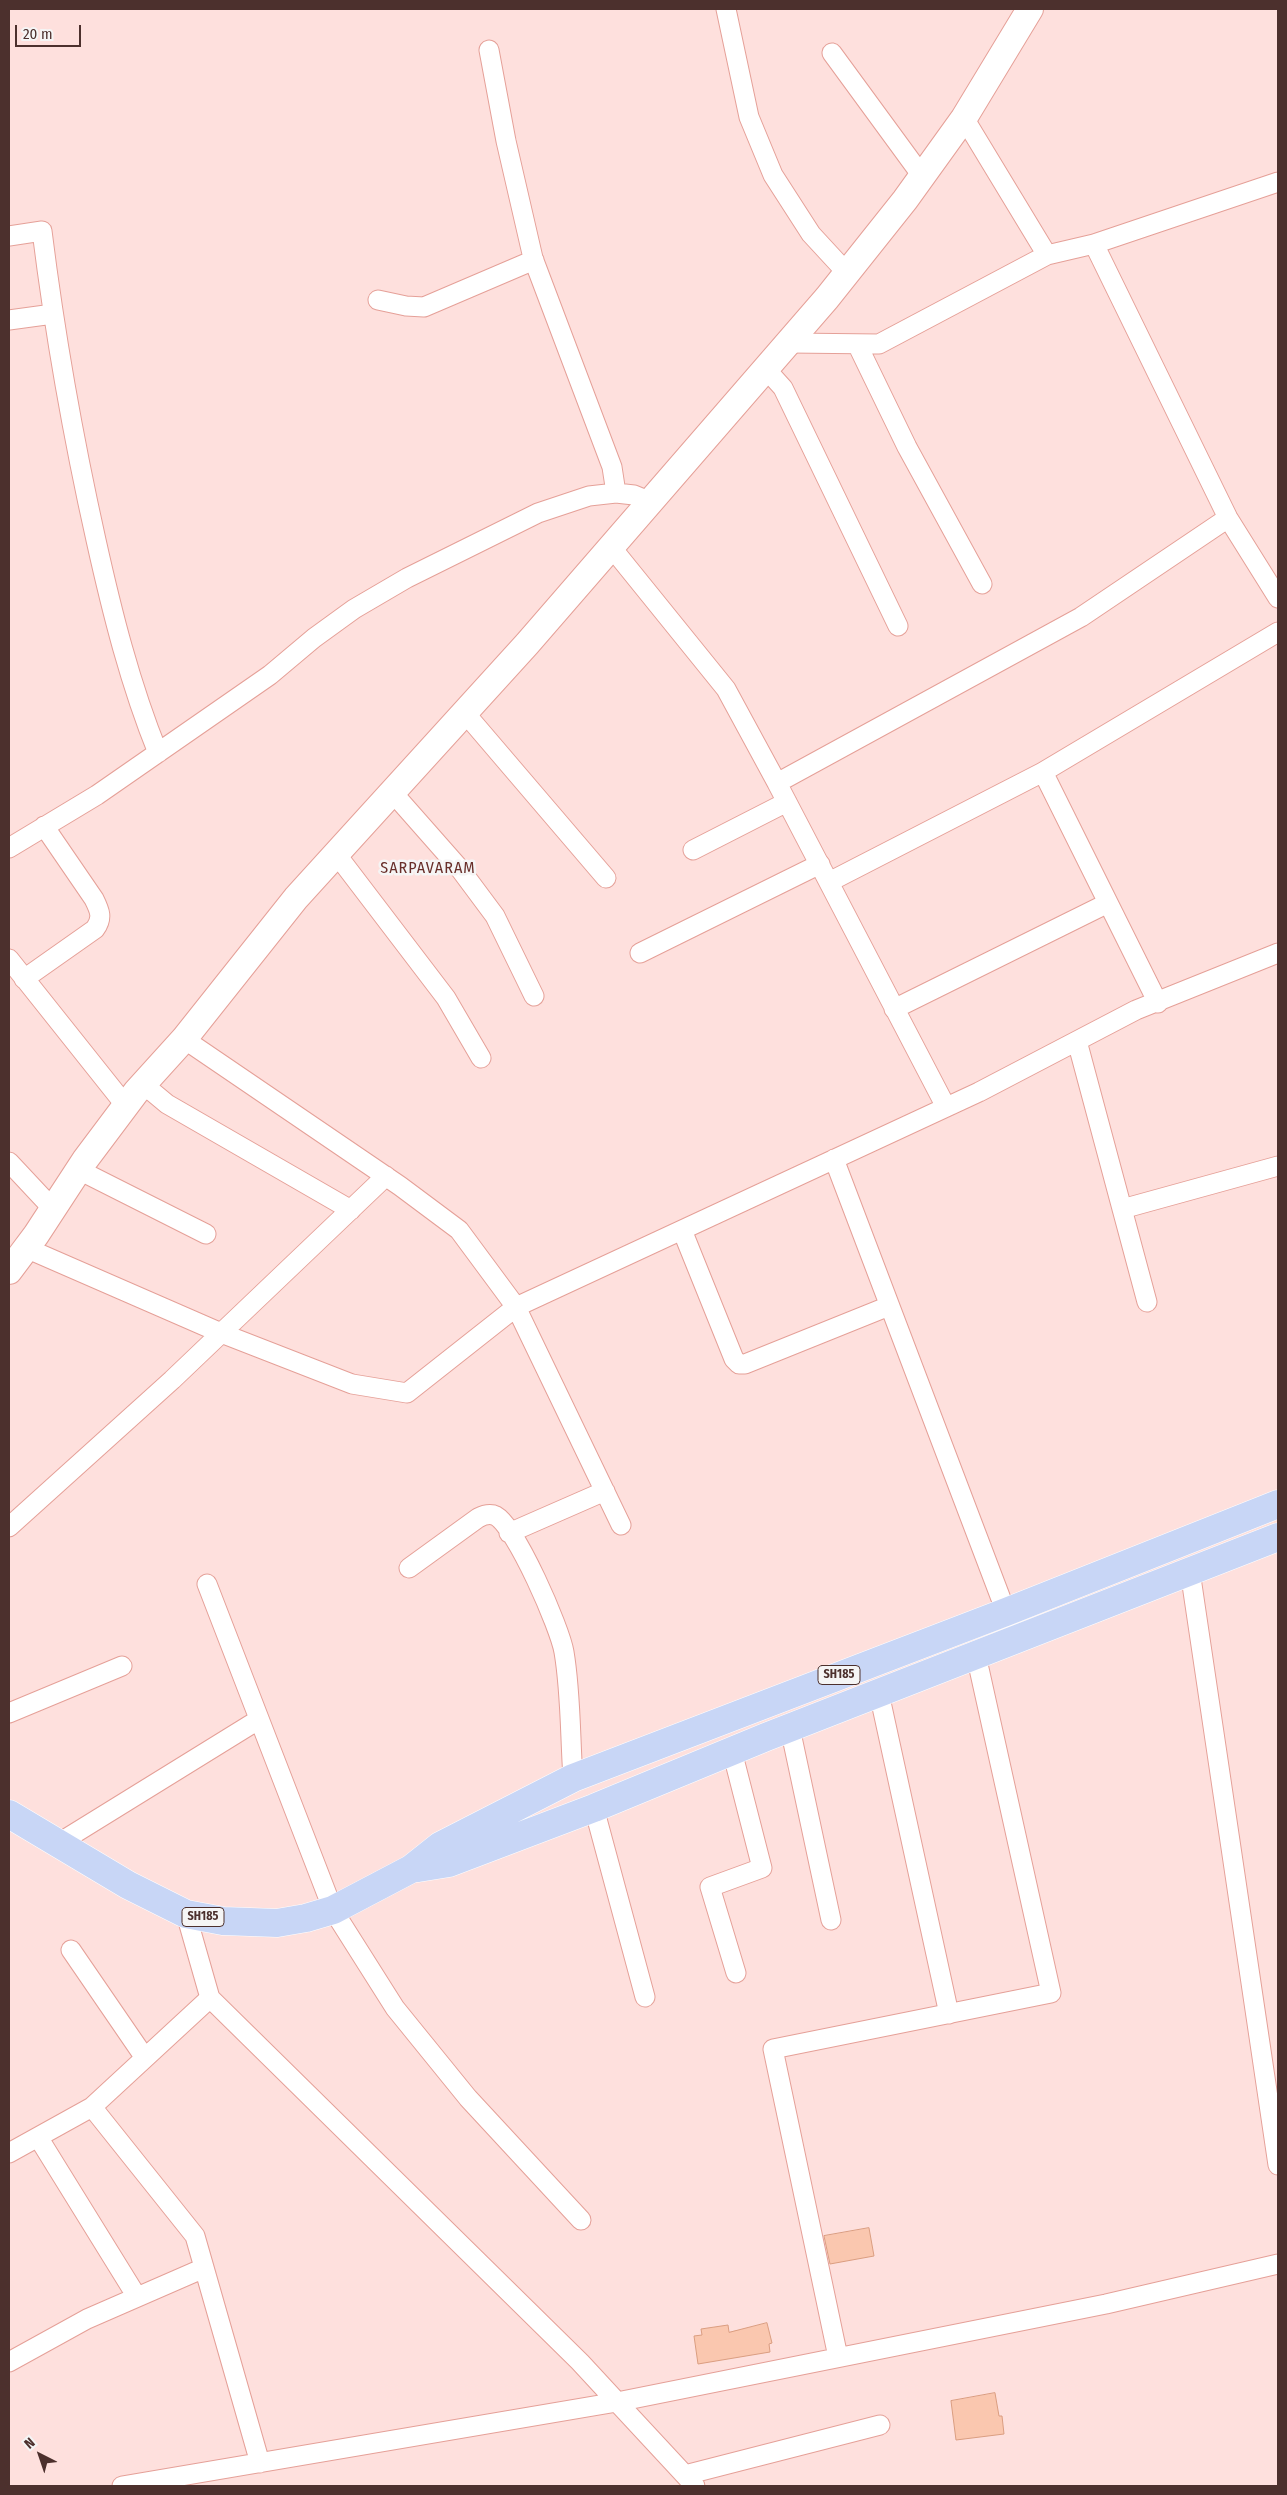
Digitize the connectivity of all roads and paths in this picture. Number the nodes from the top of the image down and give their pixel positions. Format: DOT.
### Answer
graph roads {
  1 [pos="726,9"];
  2 [pos="1030,9"];
  3 [pos="489,50"];
  4 [pos="832,52"];
  5 [pos="964,118"];
  6 [pos="922,176"];
  7 [pos="1278,182"];
  8 [pos="9,236"];
  9 [pos="1094,244"];
  10 [pos="1047,255"];
  11 [pos="534,260"];
  12 [pos="847,273"];
  13 [pos="378,300"];
  14 [pos="53,314"];
  15 [pos="9,320"];
  16 [pos="789,343"];
  17 [pos="857,344"];
  18 [pos="764,371"];
  19 [pos="616,493"];
  20 [pos="651,502"];
  21 [pos="1228,518"];
  22 [pos="612,548"];
  23 [pos="982,584"];
  24 [pos="1278,598"];
  25 [pos="898,626"];
  26 [pos="1278,632"];
  27 [pos="465,714"];
  28 [pos="158,753"];
  29 [pos="1043,772"];
  30 [pos="777,782"];
  31 [pos="393,793"];
  32 [pos="787,802"];
  33 [pos="44,826"];
  34 [pos="9,848"];
  35 [pos="693,850"];
  36 [pos="337,855"];
  37 [pos="820,864"];
  38 [pos="606,878"];
  39 [pos="830,882"];
  40 [pos="1108,903"];
  41 [pos="640,953"];
  42 [pos="1278,953"];
  43 [pos="9,959"];
  44 [pos="24,979"];
  45 [pos="534,996"];
  46 [pos="1158,1003"];
  47 [pos="894,1008"];
  48 [pos="184,1039"];
  49 [pos="1077,1041"];
  50 [pos="481,1058"];
  51 [pos="143,1084"];
  52 [pos="126,1106"];
  53 [pos="946,1107"];
  54 [pos="834,1159"];
  55 [pos="9,1162"];
  56 [pos="1278,1166"];
  57 [pos="79,1170"];
  58 [pos="386,1176"];
  59 [pos="54,1209"];
  60 [pos="1122,1209"];
  61 [pos="350,1210"];
  62 [pos="682,1230"];
  63 [pos="206,1234"];
  64 [pos="26,1248"];
  65 [pos="9,1271"];
  66 [pos="1147,1302"];
  67 [pos="890,1306"];
  68 [pos="516,1307"];
  69 [pos="221,1333"];
  70 [pos="605,1491"];
  71 [pos="1278,1504"];
  72 [pos="621,1525"];
  73 [pos="9,1527"];
  74 [pos="509,1533"];
  75 [pos="1278,1537"];
  76 [pos="409,1568"];
  77 [pos="1190,1571"];
  78 [pos="207,1584"];
  79 [pos="1006,1612"];
  80 [pos="976,1655"];
  81 [pos="122,1666"];
  82 [pos="880,1693"];
  83 [pos="9,1713"];
  84 [pos="258,1720"];
  85 [pos="790,1728"];
  86 [pos="732,1751"];
  87 [pos="573,1778"];
  88 [pos="594,1808"];
  89 [pos="13,1821"];
  90 [pos="60,1843"];
  91 [pos="411,1868"];
  92 [pos="333,1910"];
  93 [pos="186,1914"];
  94 [pos="831,1920"];
  95 [pos="72,1950"];
  96 [pos="736,1973"];
  97 [pos="645,1997"];
  98 [pos="210,1998"];
  99 [pos="949,2014"];
  100 [pos="145,2058"];
  101 [pos="92,2107"];
  102 [pos="38,2137"];
  103 [pos="9,2153"];
  104 [pos="1278,2164"];
  105 [pos="581,2220"];
  106 [pos="1278,2264"];
  107 [pos="204,2268"];
  108 [pos="137,2297"];
  109 [pos="838,2357"];
  110 [pos="9,2362"];
  111 [pos="617,2402"];
  112 [pos="880,2425"];
  113 [pos="260,2463"];
  114 [pos="690,2481"];
  115 [pos="129,2486"];
  1 -- 12 [label="street"];
  2 -- 5 [label="main road"];
  3 -- 11 [label="street"];
  4 -- 6 [label="street"];
  5 -- 6 [label="main road"];
  5 -- 10 [label="street"];
  6 -- 12 [label="main road"];
  7 -- 9 [label="street"];
  8 -- 14 [label="street"];
  9 -- 10 [label="street"];
  9 -- 21 [label="street"];
  10 -- 17 [label="street"];
  11 -- 13 [label="street"];
  11 -- 19 [label="street"];
  12 -- 16 [label="main road"];
  14 -- 15 [label="street"];
  14 -- 28 [label="street"];
  16 -- 17 [label="street"];
  16 -- 18 [label="main road"];
  17 -- 23 [label="street"];
  18 -- 20 [label="main road"];
  18 -- 25 [label="street"];
  19 -- 20 [label="street"];
  19 -- 28 [label="street"];
  20 -- 22 [label="main road"];
  21 -- 24 [label="street"];
  21 -- 30 [label="street"];
  22 -- 27 [label="main road"];
  22 -- 30 [label="street"];
  26 -- 29 [label="street"];
  27 -- 31 [label="main road"];
  27 -- 38 [label="street"];
  28 -- 33 [label="street"];
  29 -- 39 [label="street"];
  29 -- 40 [label="street"];
  30 -- 32 [label="street"];
  31 -- 36 [label="main road"];
  31 -- 45 [label="street"];
  32 -- 35 [label="street"];
  32 -- 37 [label="street"];
  33 -- 34 [label="street"];
  33 -- 44 [label="street"];
  36 -- 48 [label="main road"];
  36 -- 50 [label="street"];
  37 -- 39 [label="street"];
  37 -- 41 [label="street"];
  39 -- 47 [label="street"];
  40 -- 46 [label="street"];
  40 -- 47 [label="street"];
  42 -- 46 [label="street"];
  43 -- 44 [label="street"];
  44 -- 52 [label="street"];
  46 -- 49 [label="street"];
  47 -- 53 [label="street"];
  48 -- 51 [label="main road"];
  48 -- 58 [label="street"];
  49 -- 53 [label="street"];
  49 -- 60 [label="street"];
  51 -- 52 [label="main road"];
  51 -- 61 [label="street"];
  52 -- 57 [label="main road"];
  53 -- 54 [label="street"];
  54 -- 62 [label="street"];
  54 -- 67 [label="street"];
  55 -- 59 [label="street"];
  56 -- 60 [label="street"];
  57 -- 59 [label="main road"];
  57 -- 63 [label="street"];
  58 -- 61 [label="street"];
  58 -- 68 [label="street"];
  59 -- 64 [label="main road"];
  60 -- 66 [label="street"];
  61 -- 69 [label="street"];
  62 -- 67 [label="street"];
  62 -- 68 [label="street"];
  64 -- 65 [label="main road"];
  64 -- 69 [label="street"];
  67 -- 79 [label="street"];
  68 -- 69 [label="street"];
  68 -- 70 [label="street"];
  69 -- 73 [label="street"];
  70 -- 72 [label="street"];
  70 -- 74 [label="street"];
  71 -- 79 [label="main road, SH185"];
  74 -- 76 [label="street"];
  74 -- 87 [label="street"];
  75 -- 77 [label="main road, SH185"];
  77 -- 80 [label="main road, SH185"];
  77 -- 104 [label="street"];
  78 -- 84 [label="street"];
  79 -- 87 [label="main road, SH185"];
  80 -- 82 [label="main road, SH185"];
  80 -- 99 [label="street"];
  81 -- 83 [label="street"];
  82 -- 85 [label="main road, SH185"];
  82 -- 99 [label="street"];
  84 -- 90 [label="street"];
  84 -- 92 [label="street"];
  85 -- 86 [label="main road, SH185"];
  85 -- 94 [label="street"];
  86 -- 88 [label="main road, SH185"];
  86 -- 96 [label="street"];
  87 -- 91 [label="main road, SH185"];
  88 -- 91 [label="main road, SH185"];
  88 -- 97 [label="street"];
  89 -- 90 [label="main road, SH185"];
  90 -- 93 [label="main road, SH185"];
  91 -- 92 [label="main road, SH185"];
  92 -- 93 [label="main road, SH185"];
  92 -- 105 [label="street"];
  93 -- 98 [label="street"];
  95 -- 100 [label="street"];
  98 -- 100 [label="street"];
  98 -- 111 [label="street"];
  99 -- 109 [label="street"];
  100 -- 101 [label="street"];
  101 -- 102 [label="street"];
  101 -- 107 [label="street"];
  102 -- 103 [label="street"];
  102 -- 108 [label="street"];
  106 -- 109 [label="street"];
  107 -- 108 [label="street"];
  107 -- 113 [label="street"];
  108 -- 110 [label="street"];
  109 -- 111 [label="street"];
  111 -- 113 [label="street"];
  111 -- 114 [label="street"];
  112 -- 114 [label="street"];
  113 -- 115 [label="street"];
}
